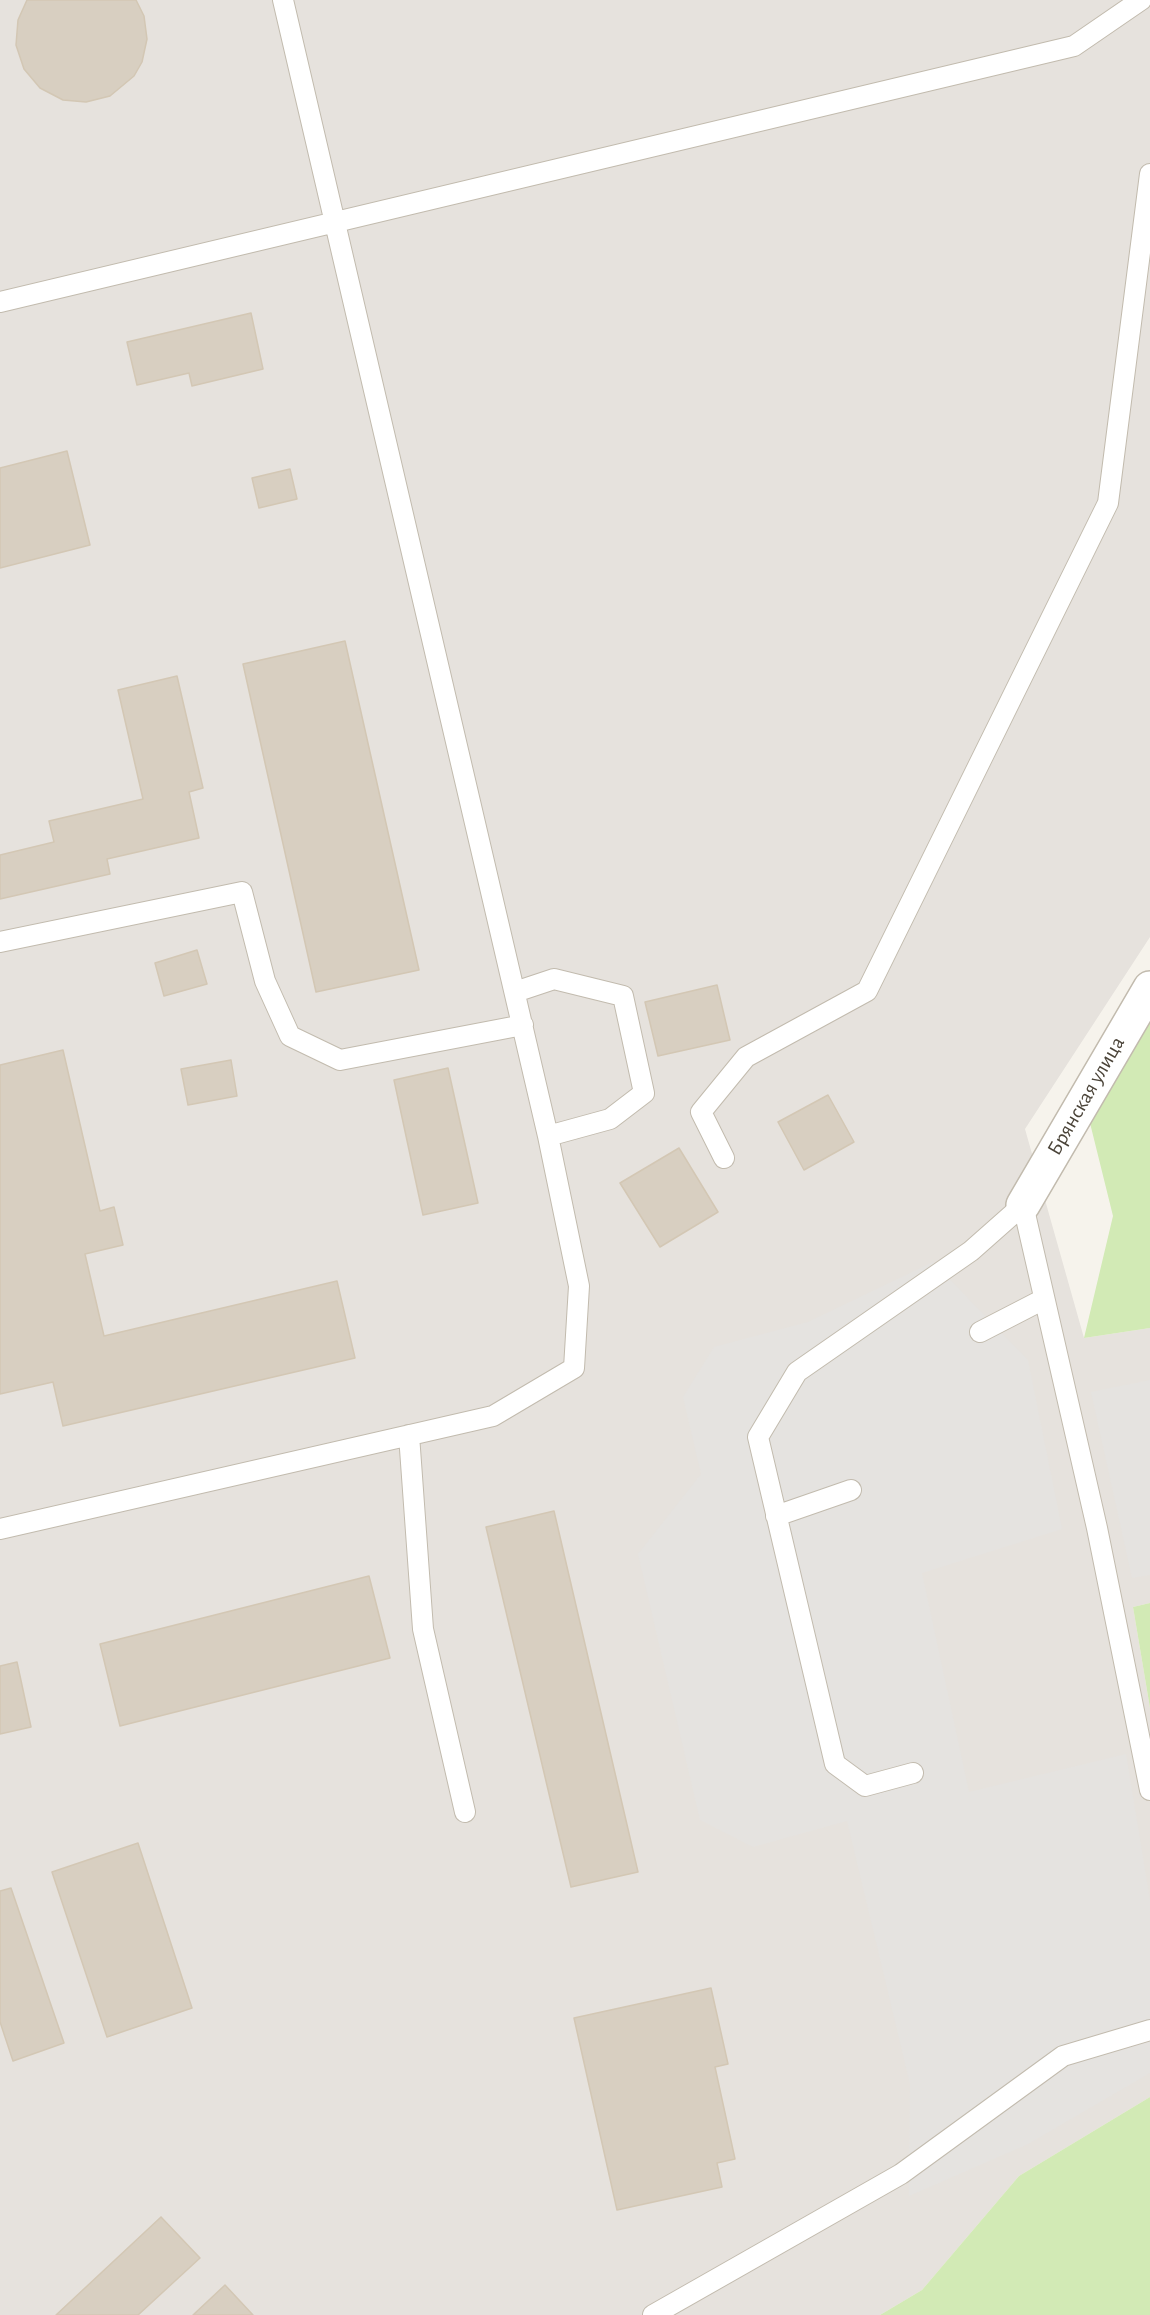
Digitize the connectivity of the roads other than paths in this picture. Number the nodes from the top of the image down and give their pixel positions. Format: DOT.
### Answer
graph roads {
  1 [pos="283,0"];
  2 [pos="1141,0"];
  3 [pos="1150,174"];
  4 [pos="335,223"];
  5 [pos="0,302"];
  6 [pos="0,942"];
  7 [pos="1150,988"];
  8 [pos="515,992"];
  9 [pos="523,1025"];
  10 [pos="548,1136"];
  11 [pos="724,1158"];
  12 [pos="1023,1204"];
  13 [pos="1044,1299"];
  14 [pos="980,1332"];
  15 [pos="409,1436"];
  16 [pos="851,1490"];
  17 [pos="776,1516"];
  18 [pos="0,1529"];
  19 [pos="913,1773"];
  20 [pos="1150,1790"];
  21 [pos="465,1812"];
  22 [pos="1150,2030"];
  23 [pos="653,2315"];
  1 -- 4 [label="lane"];
  2 -- 4 [label="lane"];
  3 -- 11 [label="lane"];
  4 -- 5 [label="lane"];
  4 -- 8 [label="lane"];
  6 -- 9 [label="lane"];
  7 -- 12 [label="street, Брянская улица"];
  8 -- 9 [label="lane"];
  8 -- 10 [label="lane"];
  9 -- 10 [label="lane"];
  10 -- 15 [label="lane"];
  12 -- 13 [label="lane"];
  12 -- 17 [label="lane"];
  13 -- 14 [label="lane"];
  13 -- 20 [label="lane"];
  15 -- 18 [label="lane"];
  15 -- 21 [label="lane"];
  16 -- 17 [label="lane"];
  17 -- 19 [label="lane"];
  22 -- 23 [label="lane"];
}
